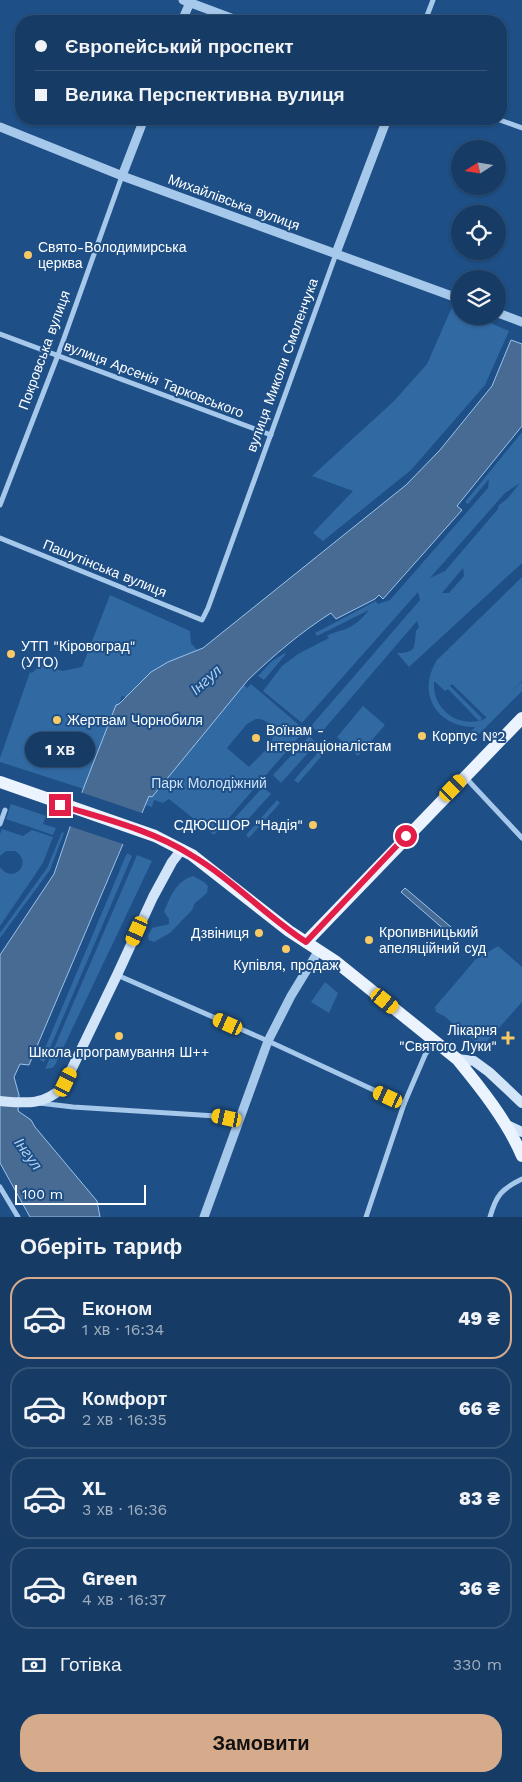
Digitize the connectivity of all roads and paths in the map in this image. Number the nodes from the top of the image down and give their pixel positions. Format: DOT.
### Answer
graph roads {
  1 [pos="433,0"];
  2 [pos="188,1"];
  3 [pos="184,15"];
  4 [pos="224,15"];
  5 [pos="427,15"];
  6 [pos="507,123"];
  7 [pos="142,125"];
  8 [pos="385,125"];
  9 [pos="0,127"];
  10 [pos="522,128"];
  11 [pos="122,176"];
  12 [pos="336,253"];
  13 [pos="451,296"];
  14 [pos="506,316"];
  15 [pos="522,322"];
  16 [pos="0,334"];
  17 [pos="58,355"];
  18 [pos="271,435"];
  19 [pos="0,505"];
  20 [pos="0,538"];
  21 [pos="202,620"];
  22 [pos="522,718"];
  23 [pos="465,776"];
  24 [pos="0,782"];
  25 [pos="5,810"];
  26 [pos="0,824"];
  27 [pos="521,836"];
  28 [pos="182,849"];
  29 [pos="306,942"];
  30 [pos="319,950"];
  31 [pos="117,975"];
  32 [pos="268,1041"];
  33 [pos="435,1041"];
  34 [pos="457,1059"];
  35 [pos="0,1101"];
  36 [pos="34,1102"];
  37 [pos="522,1103"];
  38 [pos="404,1104"];
  39 [pos="238,1120"];
  40 [pos="505,1124"];
  41 [pos="522,1132"];
  42 [pos="522,1156"];
  43 [pos="522,1179"];
  44 [pos="0,1187"];
  45 [pos="18,1217"];
  46 [pos="204,1217"];
  47 [pos="366,1217"];
  48 [pos="490,1217"];
  1 -- 5 [label="street"];
  2 -- 3 [label="street"];
  2 -- 4 [label="street"];
  6 -- 10 [label="street"];
  7 -- 11 [label="street, Покровська вулиця"];
  8 -- 12 [label="street, вулиця Миколи Смоленчука"];
  9 -- 11 [label="street, Михайлівська вулиця"];
  11 -- 12 [label="street, Михайлівська вулиця"];
  11 -- 17 [label="street, Покровська вулиця"];
  12 -- 13 [label="street, Михайлівська вулиця"];
  12 -- 18 [label="street, вулиця Миколи Смоленчука"];
  14 -- 15 [label="street"];
  16 -- 17 [label="street, вулиця Арсенія Тарковського"];
  17 -- 18 [label="street, вулиця Арсенія Тарковського"];
  17 -- 19 [label="street, Покровська вулиця"];
  18 -- 21 [label="street, вулиця Миколи Смоленчука"];
  20 -- 21 [label="street, Пашутінська вулиця"];
  22 -- 23 [label="main road"];
  23 -- 27 [label="street"];
  23 -- 29 [label="main road"];
  24 -- 28 [label="main road"];
  25 -- 26 [label="street"];
  28 -- 29 [label="main road"];
  28 -- 31 [label="main road"];
  29 -- 30 [label="main road"];
  30 -- 32 [label="street"];
  30 -- 33 [label="main road"];
  31 -- 32 [label="street"];
  31 -- 36 [label="main road"];
  32 -- 38 [label="street"];
  32 -- 39 [label="street"];
  33 -- 34 [label="main road"];
  33 -- 38 [label="street"];
  34 -- 37 [label="main road"];
  34 -- 40 [label="main road"];
  35 -- 36 [label="main road"];
  36 -- 39 [label="street"];
  38 -- 47 [label="street"];
  39 -- 46 [label="street"];
  40 -- 41 [label="main road"];
  40 -- 42 [label="main road"];
  43 -- 48 [label="street"];
  44 -- 45 [label="street"];
}
